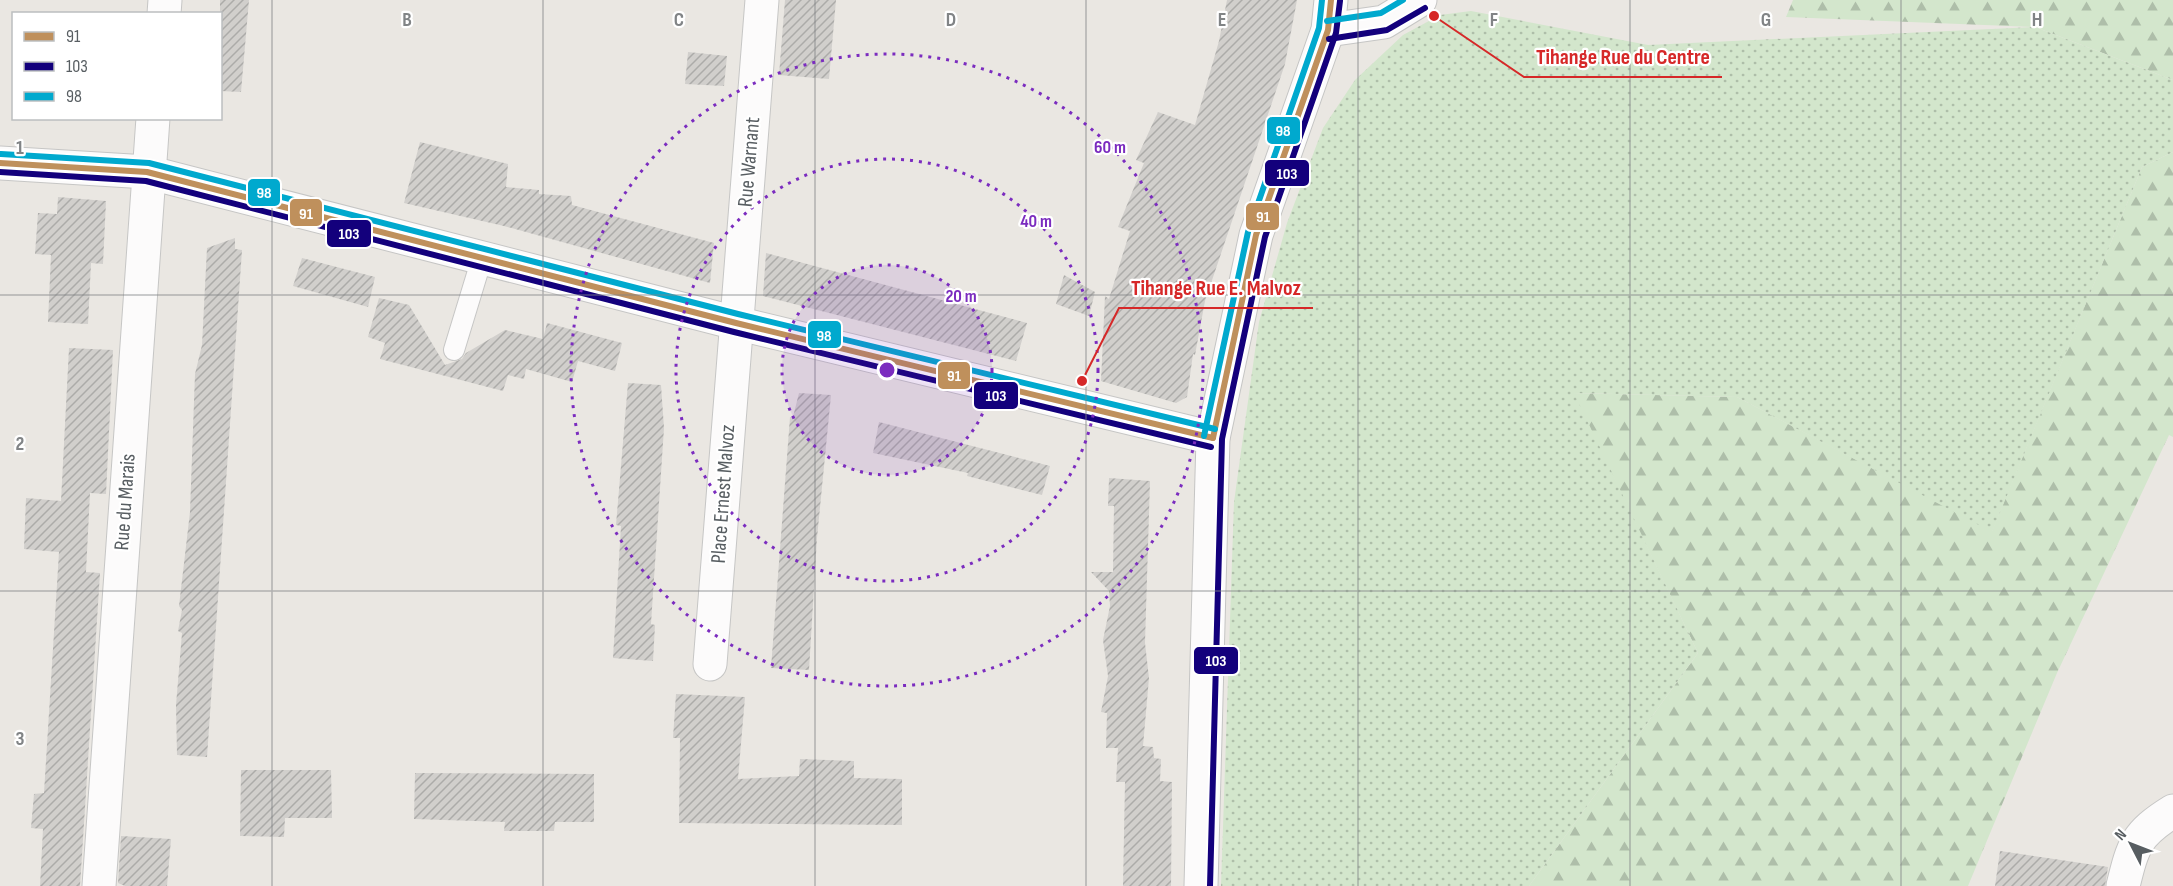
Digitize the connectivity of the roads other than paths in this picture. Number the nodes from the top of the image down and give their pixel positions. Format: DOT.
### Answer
graph roads {
  1 [pos="762,0"];
  2 [pos="1420,0"];
  3 [pos="1330,15"];
  4 [pos="153,120"];
  5 [pos="0,163"];
  6 [pos="147,172"];
  7 [pos="482,258"];
  8 [pos="736,323"];
  9 [pos="454,350"];
  10 [pos="1214,438"];
  11 [pos="710,664"];
  12 [pos="2173,811"];
  13 [pos="99,886"];
  14 [pos="1201,886"];
  15 [pos="2123,886"];
  1 -- 8 [label="street, Rue Warnant"];
  2 -- 3 [label="street"];
  3 -- 10 [label="street"];
  4 -- 6 [label="street, Rue du Marais"];
  5 -- 6 [label="street"];
  6 -- 7 [label="street"];
  6 -- 13 [label="street, Rue du Marais"];
  7 -- 8 [label="street"];
  7 -- 9 [label="lane"];
  8 -- 10 [label="street"];
  8 -- 11 [label="street, Place Ernest Malvoz"];
  10 -- 14 [label="street"];
  12 -- 15 [label="street"];
}
